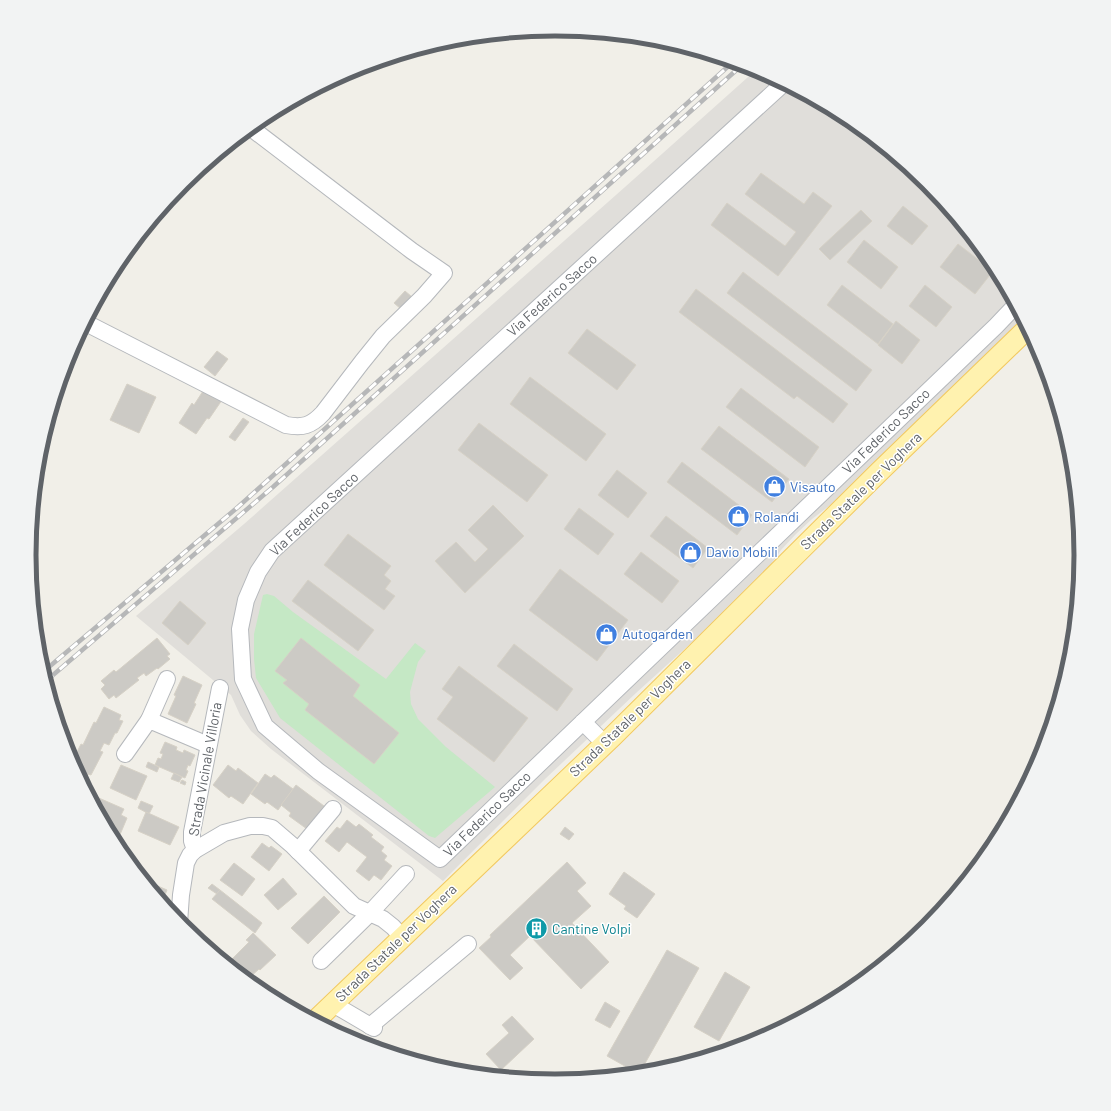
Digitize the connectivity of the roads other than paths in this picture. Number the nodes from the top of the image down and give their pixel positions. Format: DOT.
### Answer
graph roads {
  1 [pos="780,88"];
  2 [pos="256,132"];
  3 [pos="1012,309"];
  4 [pos="90,325"];
  5 [pos="996,326"];
  6 [pos="1024,332"];
  7 [pos="1013,344"];
  8 [pos="167,678"];
  9 [pos="220,688"];
  10 [pos="149,720"];
  11 [pos="583,722"];
  12 [pos="605,744"];
  13 [pos="208,745"];
  14 [pos="125,754"];
  15 [pos="333,809"];
  16 [pos="194,850"];
  17 [pos="298,850"];
  18 [pos="406,874"];
  19 [pos="370,913"];
  20 [pos="180,914"];
  21 [pos="402,937"];
  22 [pos="468,944"];
  23 [pos="321,961"];
  24 [pos="332,1004"];
  25 [pos="319,1017"];
  1 -- 11 [label="street, Via Federico Sacco"];
  2 -- 4 [label="street"];
  3 -- 5 [label="street, Via Federico Sacco"];
  5 -- 7 [label="street"];
  5 -- 11 [label="street, Via Federico Sacco"];
  6 -- 7 [label="main road, Strada Statale per Voghera"];
  7 -- 12 [label="main road, Strada Statale per Voghera"];
  8 -- 10 [label="street"];
  9 -- 13 [label="street, Strada Vicinale Villoria"];
  10 -- 13 [label="street"];
  10 -- 14 [label="street"];
  11 -- 12 [label="street"];
  12 -- 21 [label="main road, Strada Statale per Voghera"];
  13 -- 16 [label="street, Strada Vicinale Villoria"];
  15 -- 17 [label="street"];
  16 -- 17 [label="street, Strada Vicinale Villoria"];
  16 -- 20 [label="street, Strada Vicinale Villoria"];
  17 -- 19 [label="street, Strada Vicinale Villoria"];
  18 -- 19 [label="street"];
  19 -- 21 [label="street, Strada Vicinale Villoria"];
  19 -- 23 [label="street"];
  21 -- 24 [label="main road, Strada Statale per Voghera"];
  22 -- 24 [label="street"];
  24 -- 25 [label="main road, Strada Statale per Voghera"];
}
